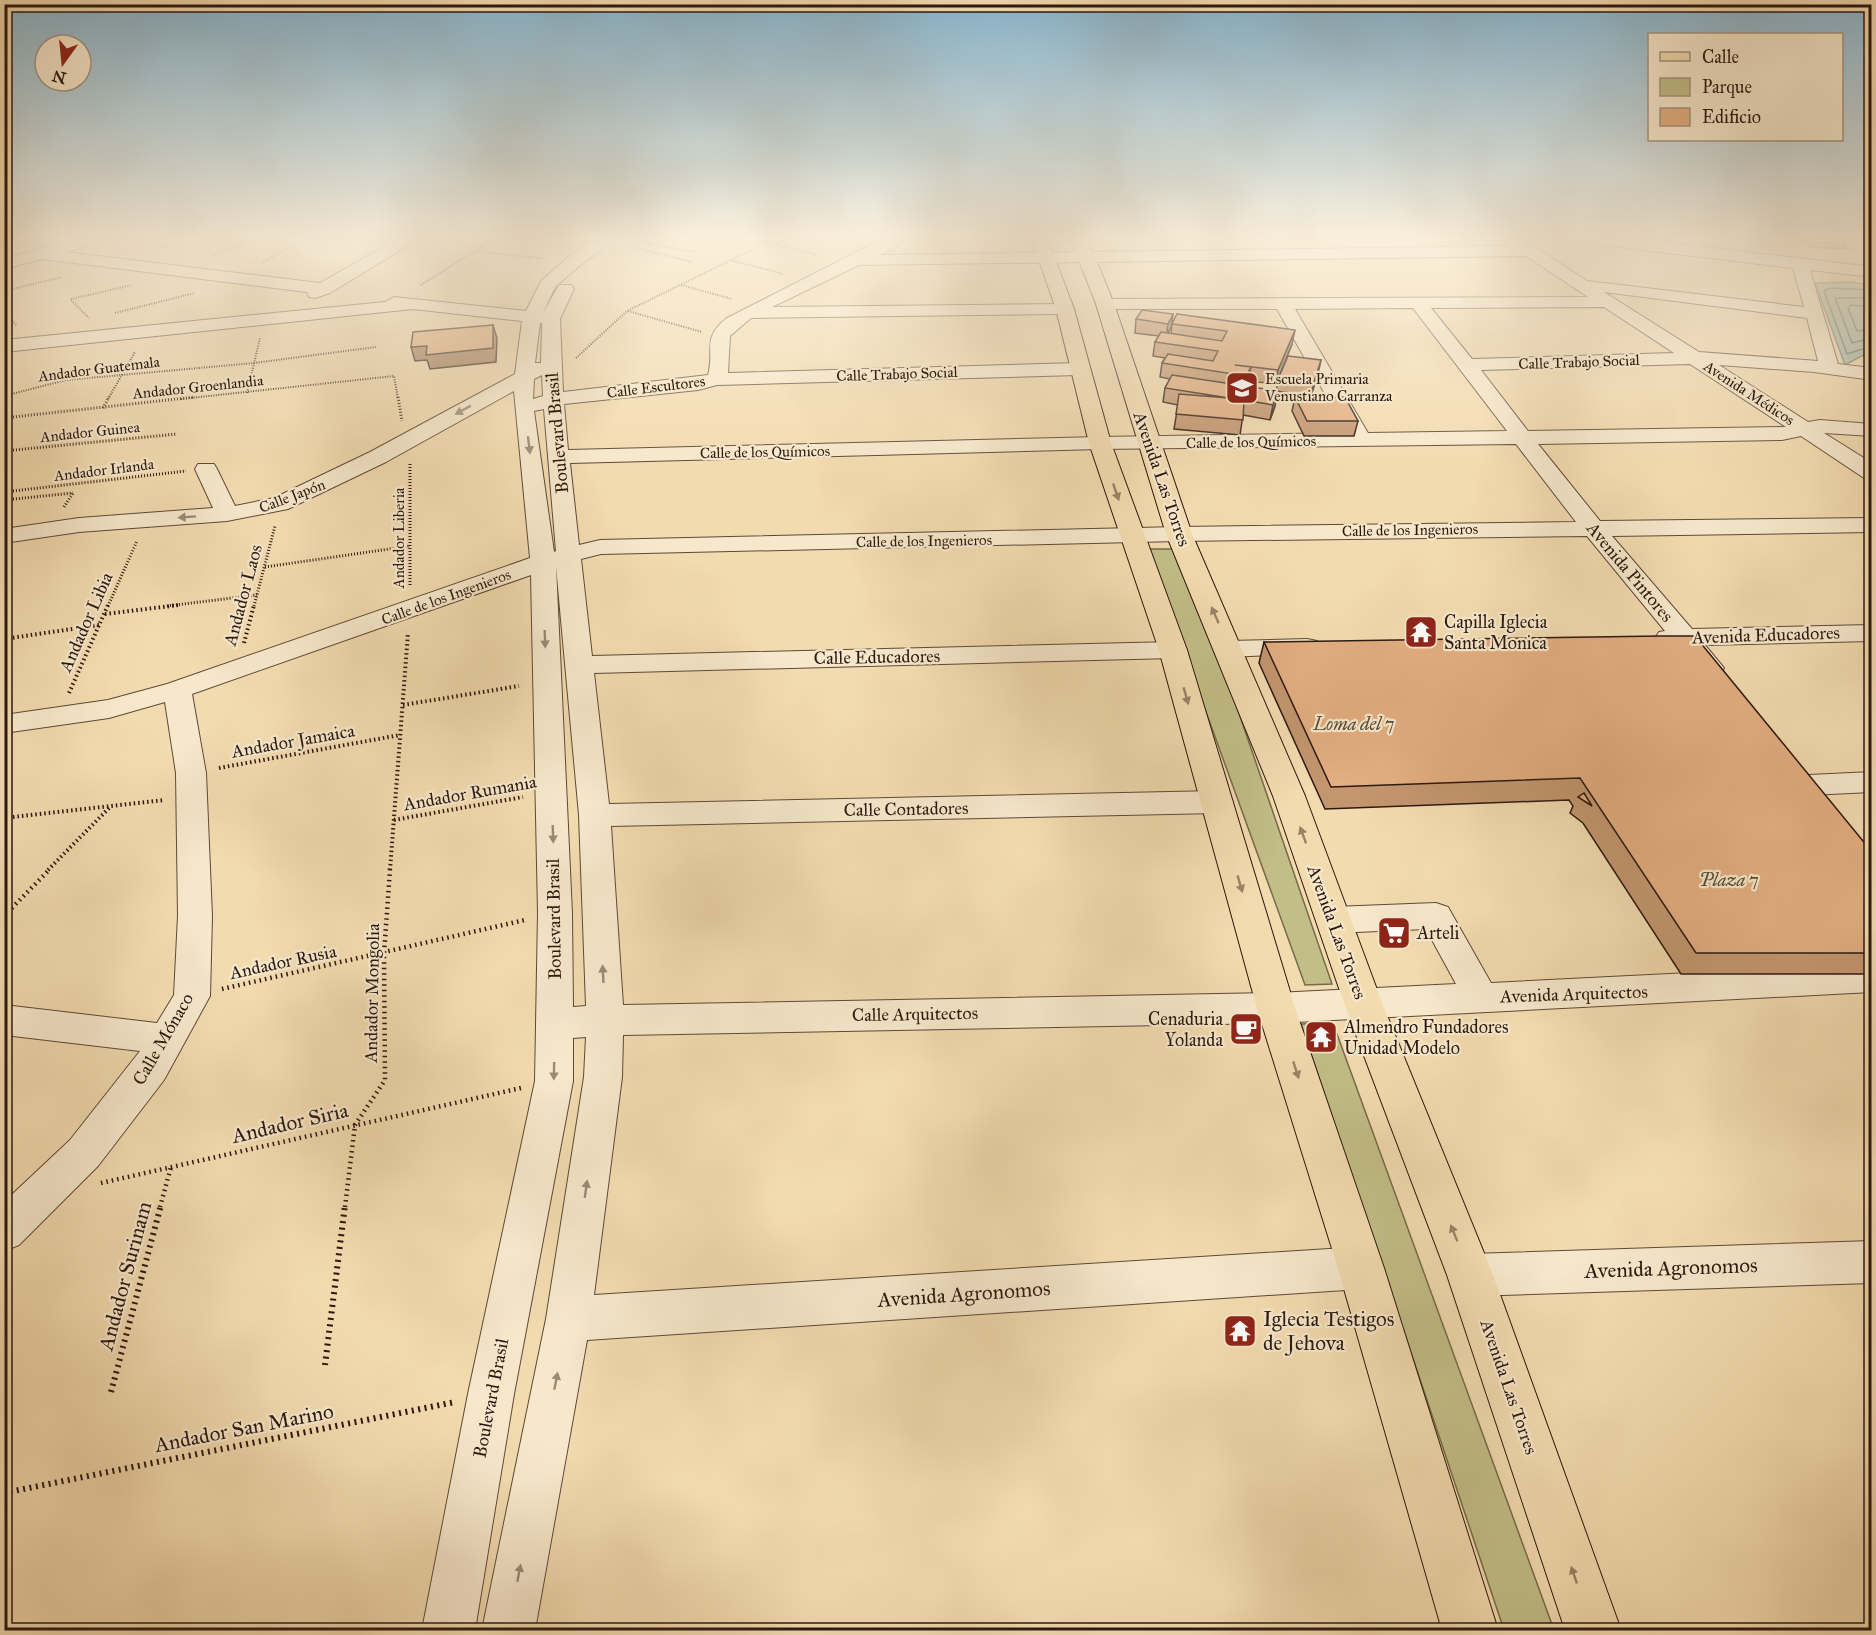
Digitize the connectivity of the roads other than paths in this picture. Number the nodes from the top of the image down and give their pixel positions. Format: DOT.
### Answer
graph roads {
  1 [pos="350,311"];
  2 [pos="480,311"];
  3 [pos="542,311"];
  4 [pos="546,311"];
  5 [pos="750,311"];
  6 [pos="1065,311"];
  7 [pos="1107,311"];
  8 [pos="1288,311"];
  9 [pos="1425,311"];
  10 [pos="1623,311"];
  11 [pos="1794,311"];
  12 [pos="1815,314"];
  13 [pos="541,318"];
  14 [pos="4,346"];
  15 [pos="1696,358"];
  16 [pos="1467,365"];
  17 [pos="1830,368"];
  18 [pos="1078,369"];
  19 [pos="1872,374"];
  20 [pos="716,379"];
  21 [pos="541,387"];
  22 [pos="1803,429"];
  23 [pos="1872,430"];
  24 [pos="1524,438"];
  25 [pos="1363,441"];
  26 [pos="1100,443"];
  27 [pos="1148,444"];
  28 [pos="558,457"];
  29 [pos="206,469"];
  30 [pos="1872,473"];
  31 [pos="347,496"];
  32 [pos="227,514"];
  33 [pos="305,515"];
  34 [pos="1872,525"];
  35 [pos="1592,527"];
  36 [pos="1179,534"];
  37 [pos="4,536"];
  38 [pos="1131,536"];
  39 [pos="4,549"];
  40 [pos="556,558"];
  41 [pos="1872,633"];
  42 [pos="1648,638"];
  43 [pos="1684,638"];
  44 [pos="1337,646"];
  45 [pos="1229,648"];
  46 [pos="1173,650"];
  47 [pos="581,664"];
  48 [pos="177,690"];
  49 [pos="1728,690"];
  50 [pos="4,724"];
  51 [pos="1872,782"];
  52 [pos="1217,802"];
  53 [pos="1830,811"];
  54 [pos="595,815"];
  55 [pos="1333,920"];
  56 [pos="1872,978"];
  57 [pos="1481,997"];
  58 [pos="1363,1003"];
  59 [pos="1276,1008"];
  60 [pos="4,1020"];
  61 [pos="605,1020"];
  62 [pos="554,1024"];
  63 [pos="166,1039"];
  64 [pos="4,1231"];
  65 [pos="1872,1262"];
  66 [pos="1361,1268"];
  67 [pos="1470,1275"];
  68 [pos="568,1319"];
  69 [pos="448,1630"];
  70 [pos="508,1630"];
  71 [pos="1470,1630"];
  72 [pos="1593,1630"];
  1 -- 14 [label="street"];
  2 -- 13 [label="street"];
  3 -- 13 [label="street, Boulevard Brasil"];
  4 -- 13 [label="street, Boulevard Brasil"];
  5 -- 20 [label="street, Calle Escultores"];
  6 -- 18 [label="main road"];
  7 -- 27 [label="main road, Avenida Las Torres"];
  8 -- 25 [label="street"];
  9 -- 16 [label="street, Avenida Pintores"];
  10 -- 15 [label="street, Avenida Médicos"];
  11 -- 12 [label="street"];
  12 -- 17 [label="street"];
  13 -- 21 [label="street, Boulevard Brasil"];
  15 -- 16 [label="street, Calle Trabajo Social"];
  15 -- 17 [label="street, Calle Trabajo Social"];
  15 -- 22 [label="street, Avenida Médicos"];
  16 -- 24 [label="street, Avenida Pintores"];
  17 -- 19 [label="street, Calle Trabajo Social"];
  18 -- 20 [label="street, Calle Trabajo Social"];
  18 -- 26 [label="main road"];
  20 -- 21 [label="street, Calle Escultores"];
  21 -- 28 [label="street, Boulevard Brasil"];
  21 -- 31 [label="street, Calle Japón"];
  21 -- 32 [label="street, Calle Japón, one-way"];
  21 -- 40 [label="street, Boulevard Brasil, one-way"];
  22 -- 23 [label="street, Calle de los Químicos"];
  22 -- 24 [label="street, Calle de los Químicos"];
  22 -- 30 [label="street, Avenida Médicos"];
  24 -- 25 [label="street, Calle de los Químicos"];
  24 -- 35 [label="street, Avenida Pintores"];
  25 -- 27 [label="street, Calle de los Químicos"];
  26 -- 27 [label="street, Calle de los Químicos"];
  26 -- 28 [label="street, Calle de los Químicos"];
  26 -- 38 [label="main road, one-way"];
  27 -- 36 [label="main road, Avenida Las Torres"];
  28 -- 40 [label="street, Boulevard Brasil"];
  29 -- 32 [label="street"];
  32 -- 37 [label="street, Calle Japón, one-way"];
  33 -- 39 [label="street, Calle Japón"];
  34 -- 35 [label="street, Calle de los Ingenieros"];
  35 -- 36 [label="street, Calle de los Ingenieros"];
  35 -- 43 [label="street, Avenida Pintores"];
  36 -- 38 [label="street, Calle de los Ingenieros"];
  45 -- 36 [label="main road, Avenida Las Torres, one-way"];
  38 -- 40 [label="street, Calle de los Ingenieros"];
  38 -- 46 [label="main road"];
  40 -- 47 [label="street, Boulevard Brasil"];
  40 -- 48 [label="street, Calle de los Ingenieros"];
  40 -- 62 [label="street, Boulevard Brasil, one-way"];
  41 -- 43 [label="street, Avenida Educadores"];
  42 -- 43 [label="street, Avenida Educadores"];
  43 -- 49 [label="street, Avenida Pintores"];
  44 -- 45 [label="street"];
  55 -- 45 [label="main road, Avenida Las Torres, one-way"];
  46 -- 47 [label="street, Calle Educadores"];
  46 -- 52 [label="main road, one-way"];
  47 -- 54 [label="street, Boulevard Brasil"];
  48 -- 50 [label="street, Calle de los Ingenieros"];
  48 -- 63 [label="street, Calle Mónaco"];
  51 -- 53 [label="street"];
  52 -- 54 [label="street, Calle Contadores"];
  52 -- 59 [label="main road, one-way"];
  61 -- 54 [label="street, Boulevard Brasil, one-way"];
  55 -- 57 [label="street"];
  55 -- 58 [label="main road, Avenida Las Torres"];
  56 -- 57 [label="street, Avenida Arquitectos"];
  57 -- 58 [label="street, Avenida Arquitectos"];
  58 -- 59 [label="street, Avenida Arquitectos"];
  67 -- 58 [label="main road, Avenida Las Torres, one-way"];
  59 -- 61 [label="street, Calle Arquitectos"];
  59 -- 66 [label="main road, one-way"];
  60 -- 63 [label="street"];
  61 -- 62 [label="street, Calle Arquitectos"];
  68 -- 61 [label="street, Boulevard Brasil, one-way"];
  62 -- 69 [label="street, Boulevard Brasil, one-way"];
  63 -- 64 [label="street, Calle Mónaco"];
  65 -- 67 [label="street, Avenida Agronomos"];
  66 -- 68 [label="street, Avenida Agronomos"];
  66 -- 71 [label="main road"];
  72 -- 67 [label="main road, Avenida Las Torres, one-way"];
  70 -- 68 [label="street, Boulevard Brasil, one-way"];
}
